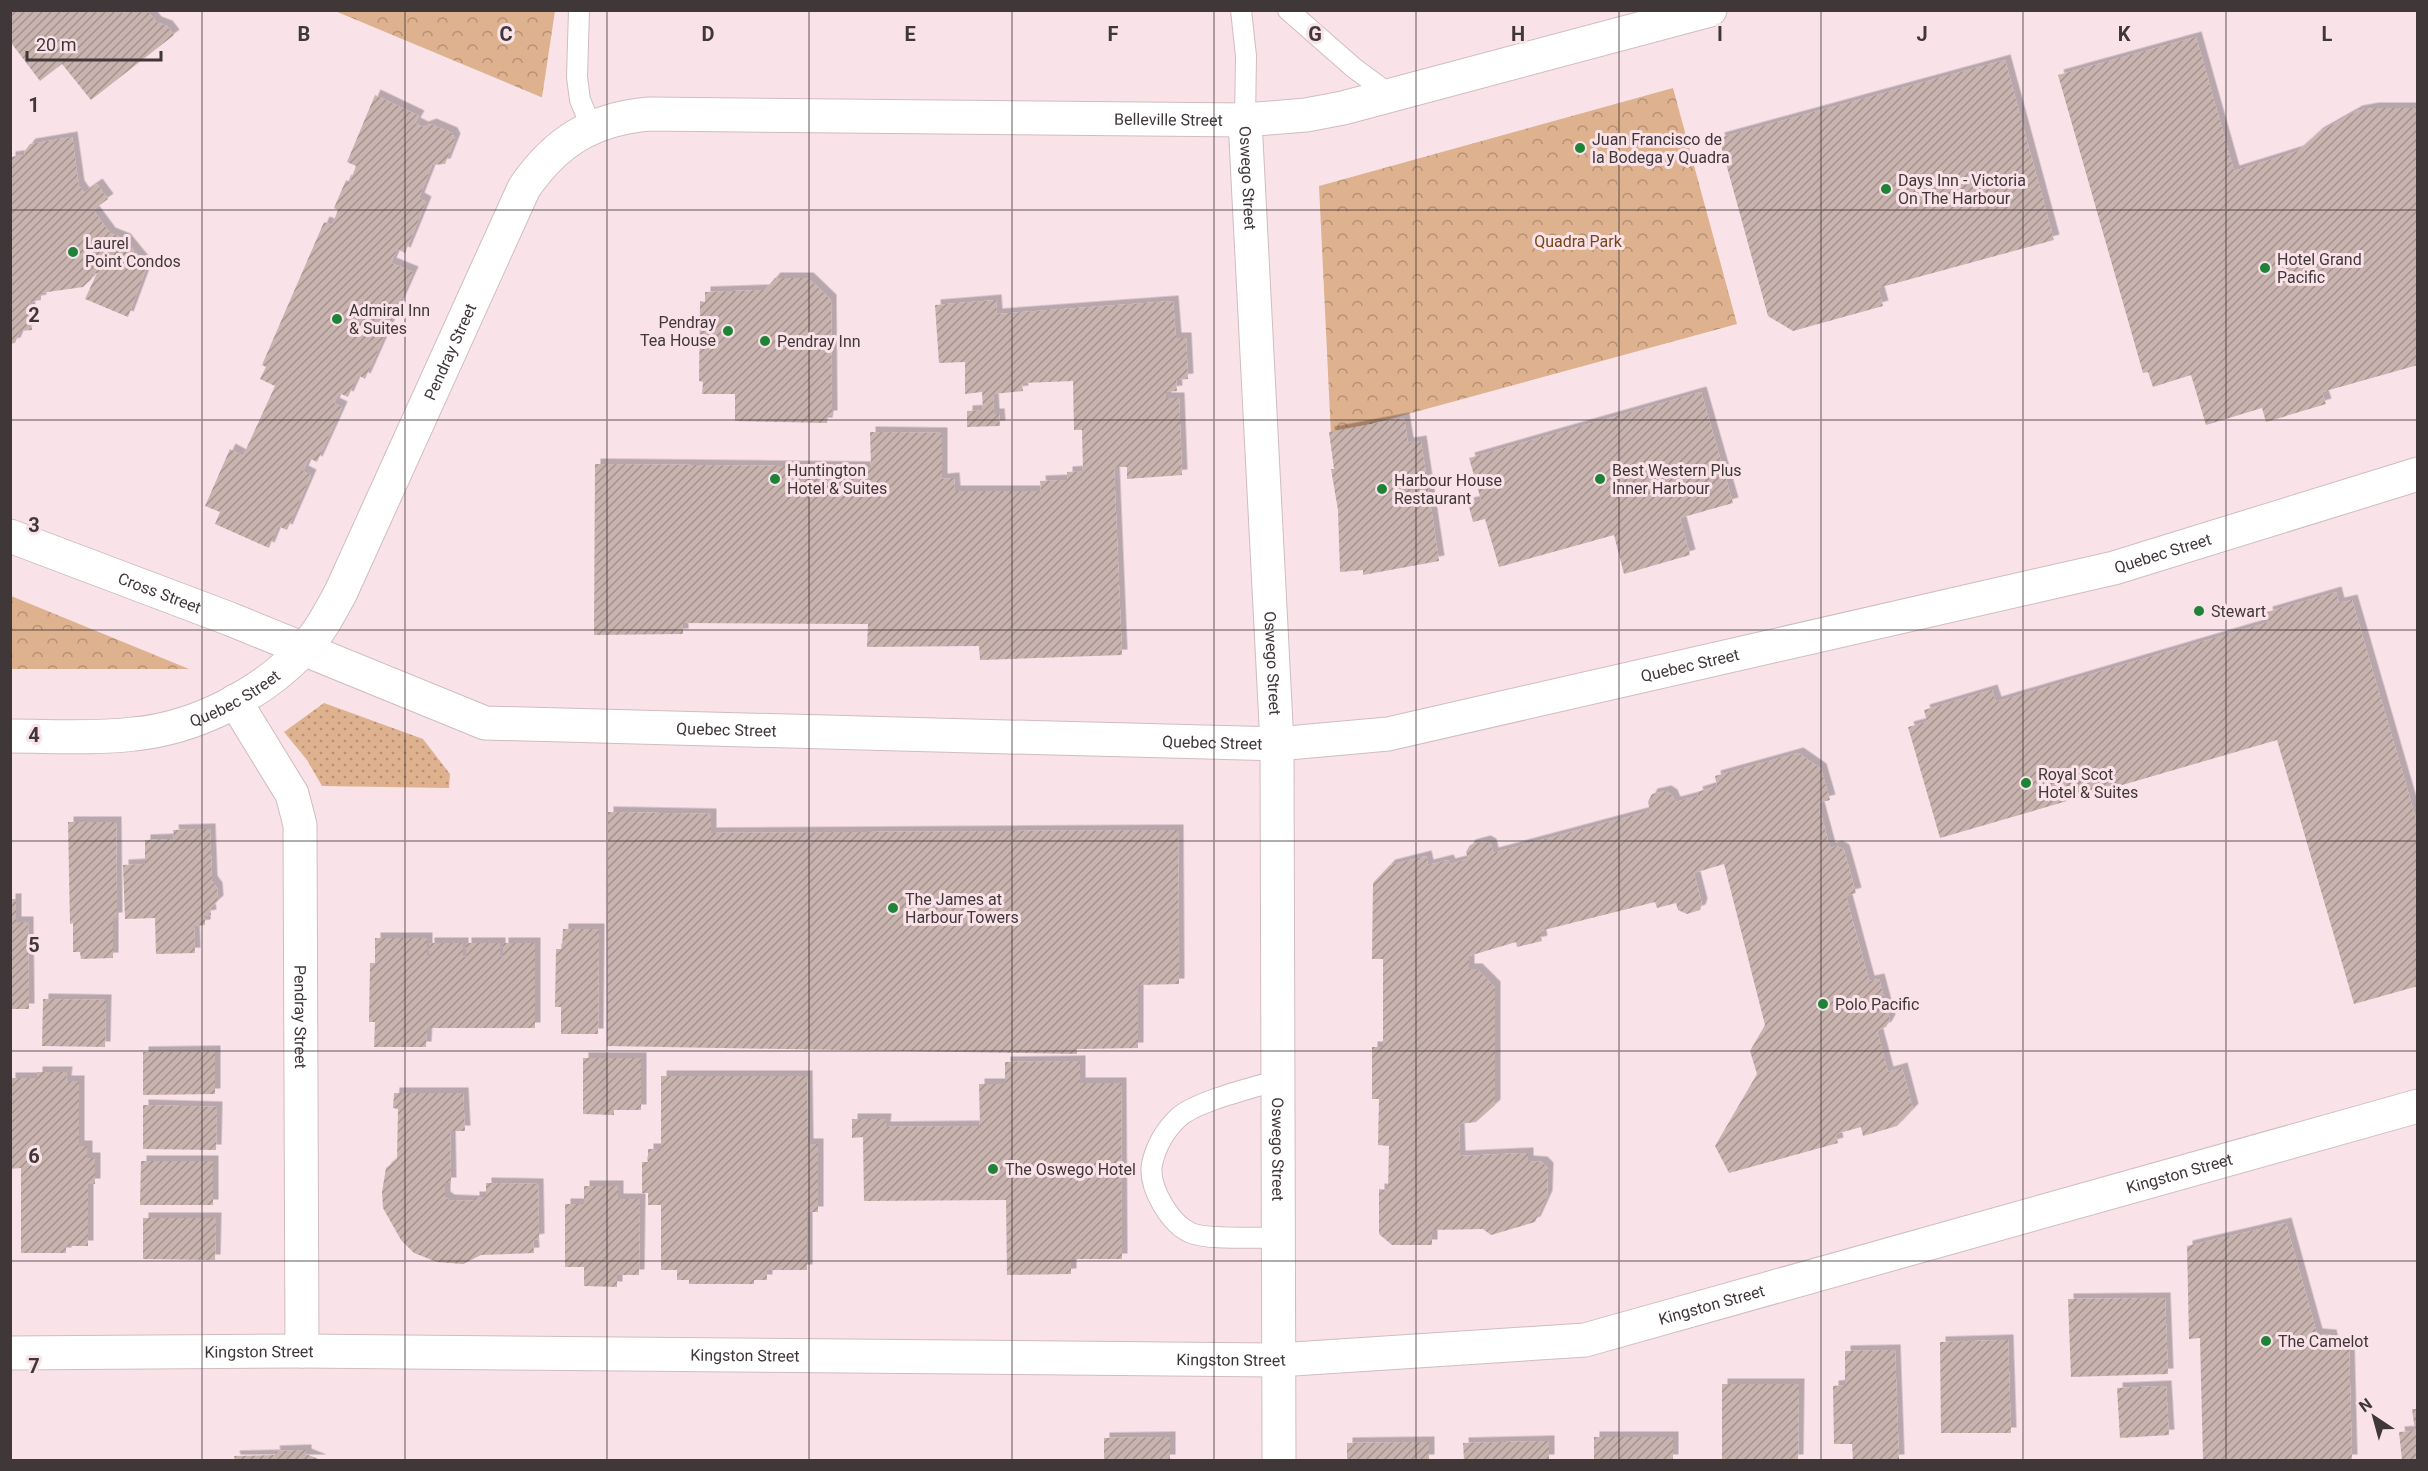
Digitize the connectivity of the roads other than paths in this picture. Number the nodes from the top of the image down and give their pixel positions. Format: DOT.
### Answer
graph roads {
  1 [pos="579,10"];
  2 [pos="1241,10"];
  3 [pos="1288,10"];
  4 [pos="1710,10"];
  5 [pos="1392,96"];
  6 [pos="649,114"];
  7 [pos="1245,120"];
  8 [pos="592,128"];
  9 [pos="2418,474"];
  10 [pos="13,527"];
  11 [pos="304,650"];
  12 [pos="235,701"];
  13 [pos="10,736"];
  14 [pos="1277,744"];
  15 [pos="1278,1080"];
  16 [pos="2418,1106"];
  17 [pos="1278,1238"];
  18 [pos="302,1351"];
  19 [pos="10,1353"];
  20 [pos="1278,1360"];
  21 [pos="1279,1461"];
  1 -- 8 [label="lane"];
  2 -- 7 [label="lane, Oswego Street"];
  3 -- 5 [label="lane"];
  4 -- 5 [label="street, Belleville Street"];
  5 -- 7 [label="street, Belleville Street"];
  6 -- 7 [label="street, Belleville Street"];
  6 -- 8 [label="street, Pendray Street"];
  7 -- 14 [label="street, Oswego Street"];
  8 -- 11 [label="street, Pendray Street"];
  9 -- 14 [label="street, Quebec Street"];
  10 -- 11 [label="street, Cross Street"];
  11 -- 12 [label="street, Quebec Street"];
  11 -- 14 [label="street, Quebec Street"];
  12 -- 13 [label="street, Quebec Street"];
  12 -- 18 [label="street, Pendray Street"];
  14 -- 15 [label="street, Oswego Street"];
  15 -- 17 [label="street, Oswego Street"];
  15 -- 17 [label="lane"];
  16 -- 20 [label="street, Kingston Street"];
  17 -- 20 [label="street, Oswego Street"];
  18 -- 19 [label="street, Kingston Street"];
  18 -- 20 [label="street, Kingston Street"];
  20 -- 21 [label="street, Oswego Street"];
}
